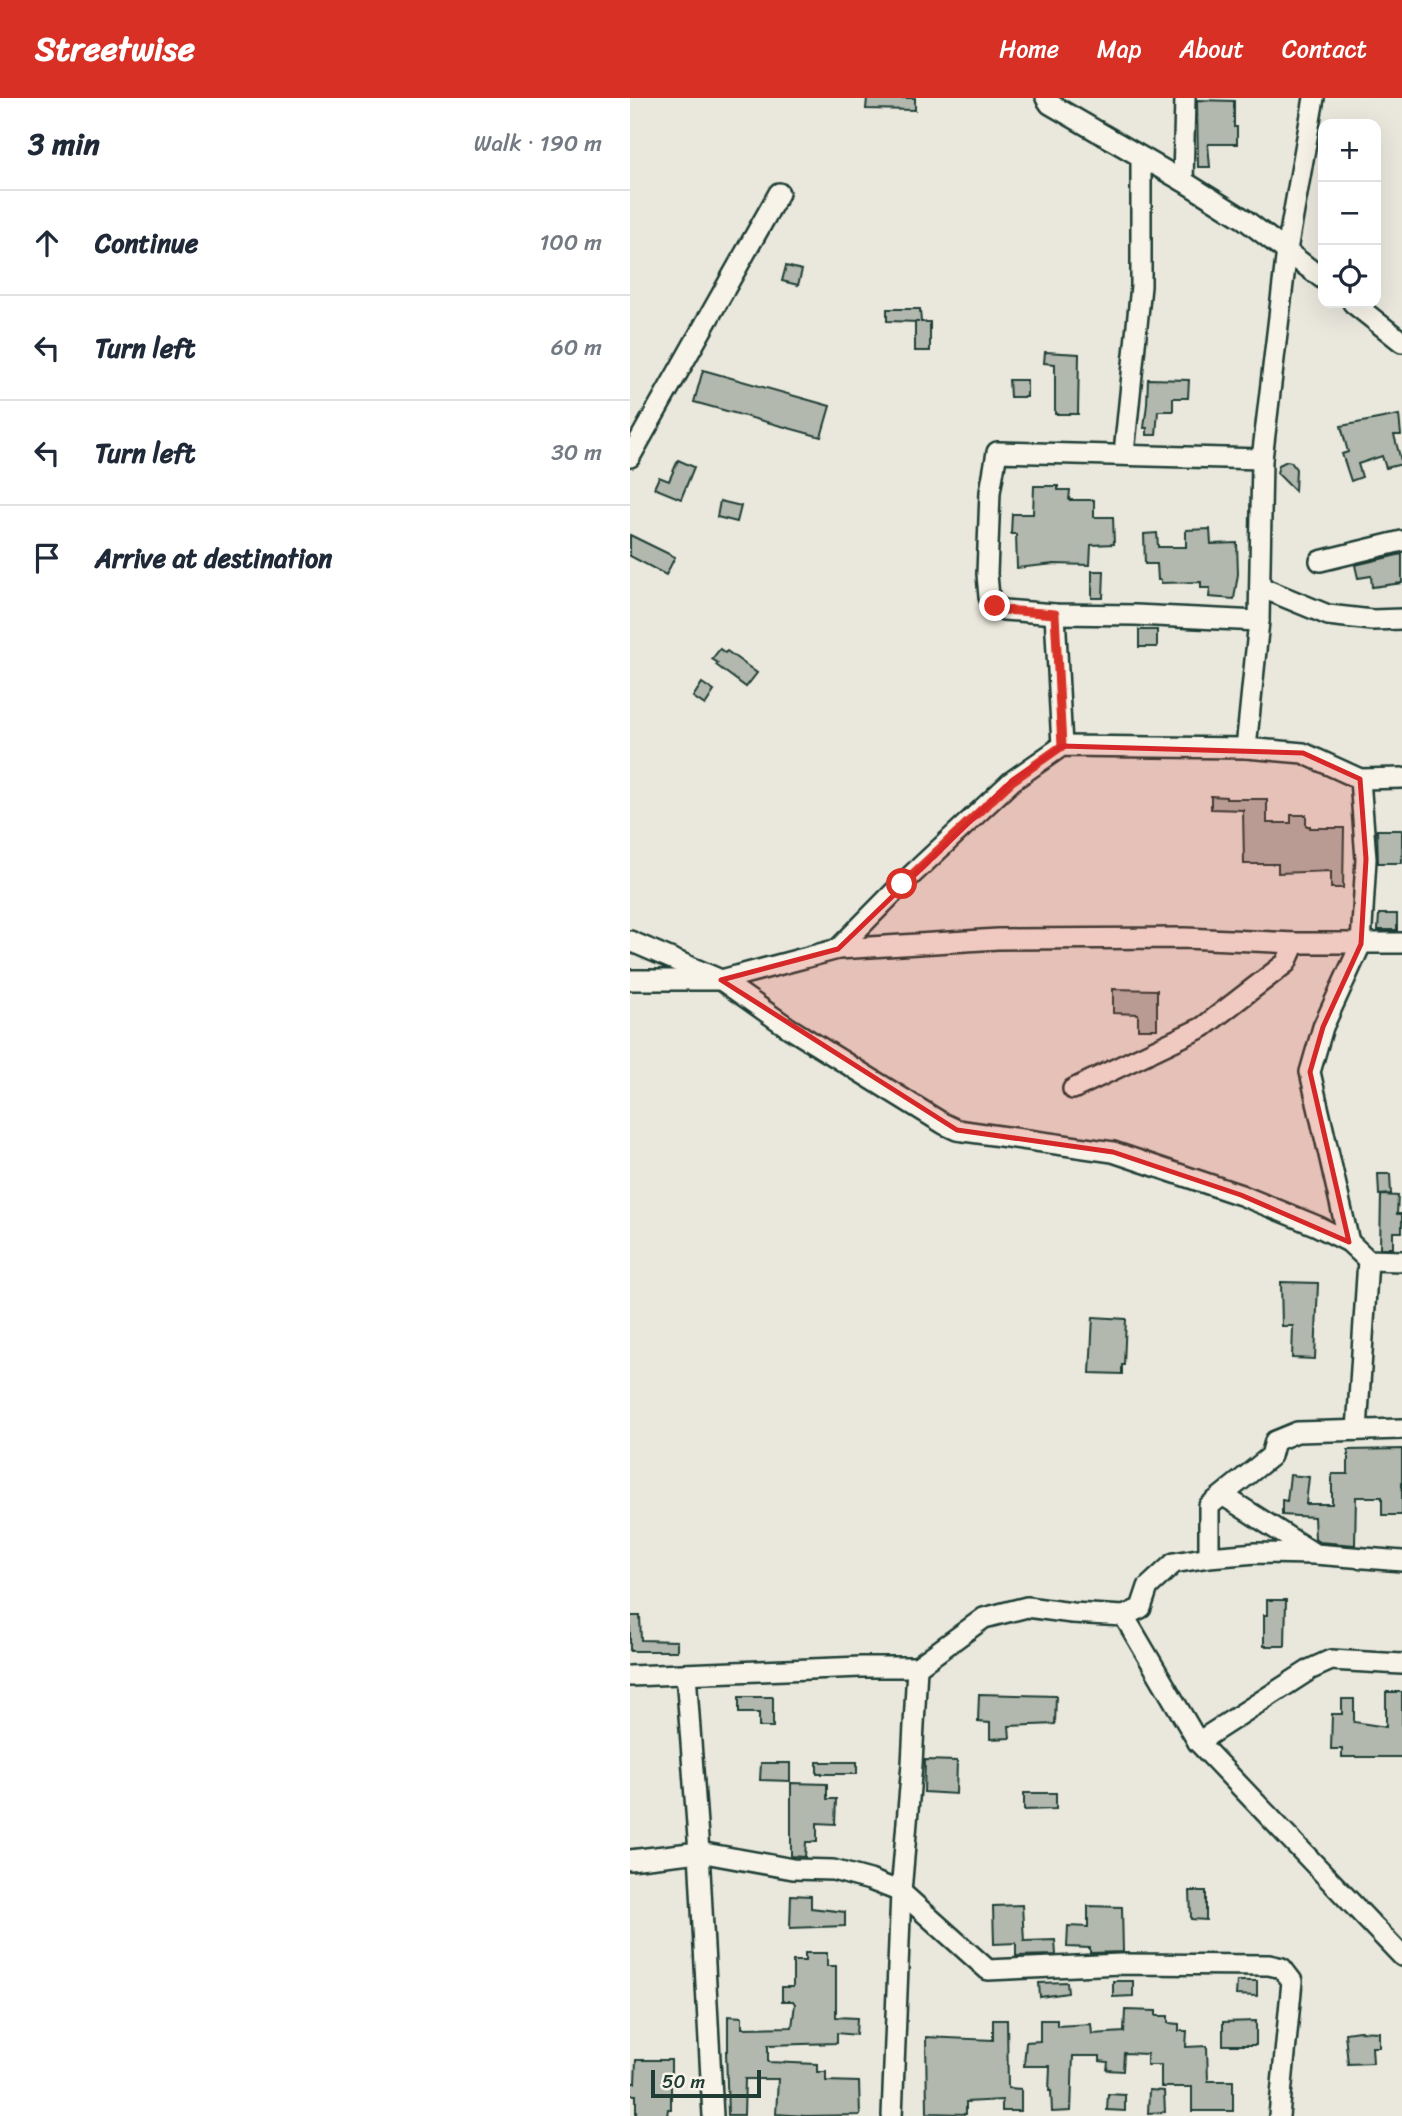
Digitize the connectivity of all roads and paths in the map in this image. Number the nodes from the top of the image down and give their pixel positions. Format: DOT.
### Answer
graph roads {
  1 [pos="1046,98"];
  2 [pos="1185,98"];
  3 [pos="1314,98"];
  4 [pos="1141,158"];
  5 [pos="1183,181"];
  6 [pos="779,193"];
  7 [pos="1287,250"];
  8 [pos="1318,275"];
  9 [pos="1359,308"];
  10 [pos="1402,342"];
  11 [pos="1124,453"];
  12 [pos="630,457"];
  13 [pos="1262,458"];
  14 [pos="1402,541"];
  15 [pos="1320,561"];
  16 [pos="1261,587"];
  17 [pos="1055,614"];
  18 [pos="1402,619"];
  19 [pos="1259,621"];
  20 [pos="1062,746"];
  21 [pos="1246,748"];
  22 [pos="1402,778"];
  23 [pos="1360,779"];
  24 [pos="630,941"];
  25 [pos="1294,943"];
  26 [pos="1402,943"];
  27 [pos="1362,944"];
  28 [pos="838,949"];
  29 [pos="721,980"];
  30 [pos="630,981"];
  31 [pos="1073,1089"];
  32 [pos="1349,1242"];
  33 [pos="1368,1260"];
  34 [pos="1402,1261"];
  35 [pos="1402,1429"];
  36 [pos="1357,1430"];
  37 [pos="1224,1496"];
  38 [pos="1315,1553"];
  39 [pos="1209,1558"];
  40 [pos="1402,1560"];
  41 [pos="1124,1616"];
  42 [pos="1402,1664"];
  43 [pos="917,1667"];
  44 [pos="686,1674"];
  45 [pos="630,1676"];
  46 [pos="1198,1742"];
  47 [pos="699,1852"];
  48 [pos="630,1860"];
  49 [pos="901,1892"];
  50 [pos="1402,1956"];
  51 [pos="713,2116"];
  52 [pos="892,2116"];
  53 [pos="1279,2116"];
  1 -- 4 [label="street"];
  2 -- 5 [label="street"];
  3 -- 7 [label="street"];
  4 -- 5 [label="street"];
  4 -- 11 [label="street"];
  5 -- 7 [label="street"];
  6 -- 12 [label="street"];
  7 -- 8 [label="street"];
  7 -- 13 [label="street"];
  9 -- 10 [label="street"];
  11 -- 13 [label="street"];
  11 -- 17 [label="street"];
  13 -- 16 [label="street"];
  14 -- 15 [label="street"];
  16 -- 18 [label="street"];
  16 -- 19 [label="street"];
  17 -- 19 [label="street"];
  17 -- 20 [label="street"];
  19 -- 21 [label="street"];
  20 -- 21 [label="street"];
  20 -- 28 [label="street"];
  21 -- 23 [label="street"];
  22 -- 23 [label="street"];
  23 -- 27 [label="street"];
  24 -- 29 [label="street"];
  25 -- 27 [label="street"];
  25 -- 28 [label="street"];
  25 -- 31 [label="street"];
  26 -- 27 [label="street"];
  27 -- 32 [label="street"];
  28 -- 29 [label="street"];
  29 -- 30 [label="street"];
  29 -- 32 [label="street"];
  32 -- 33 [label="street"];
  33 -- 34 [label="street"];
  33 -- 36 [label="street"];
  35 -- 36 [label="street"];
  36 -- 37 [label="street"];
  37 -- 38 [label="street"];
  37 -- 39 [label="street"];
  38 -- 39 [label="street"];
  38 -- 40 [label="street"];
  39 -- 41 [label="street"];
  41 -- 43 [label="street"];
  41 -- 46 [label="street"];
  42 -- 46 [label="street"];
  43 -- 44 [label="street"];
  43 -- 49 [label="street"];
  44 -- 45 [label="street"];
  44 -- 47 [label="street"];
  46 -- 50 [label="street"];
  47 -- 48 [label="street"];
  47 -- 49 [label="street"];
  47 -- 51 [label="street"];
  49 -- 52 [label="street"];
  49 -- 53 [label="street"];
}
